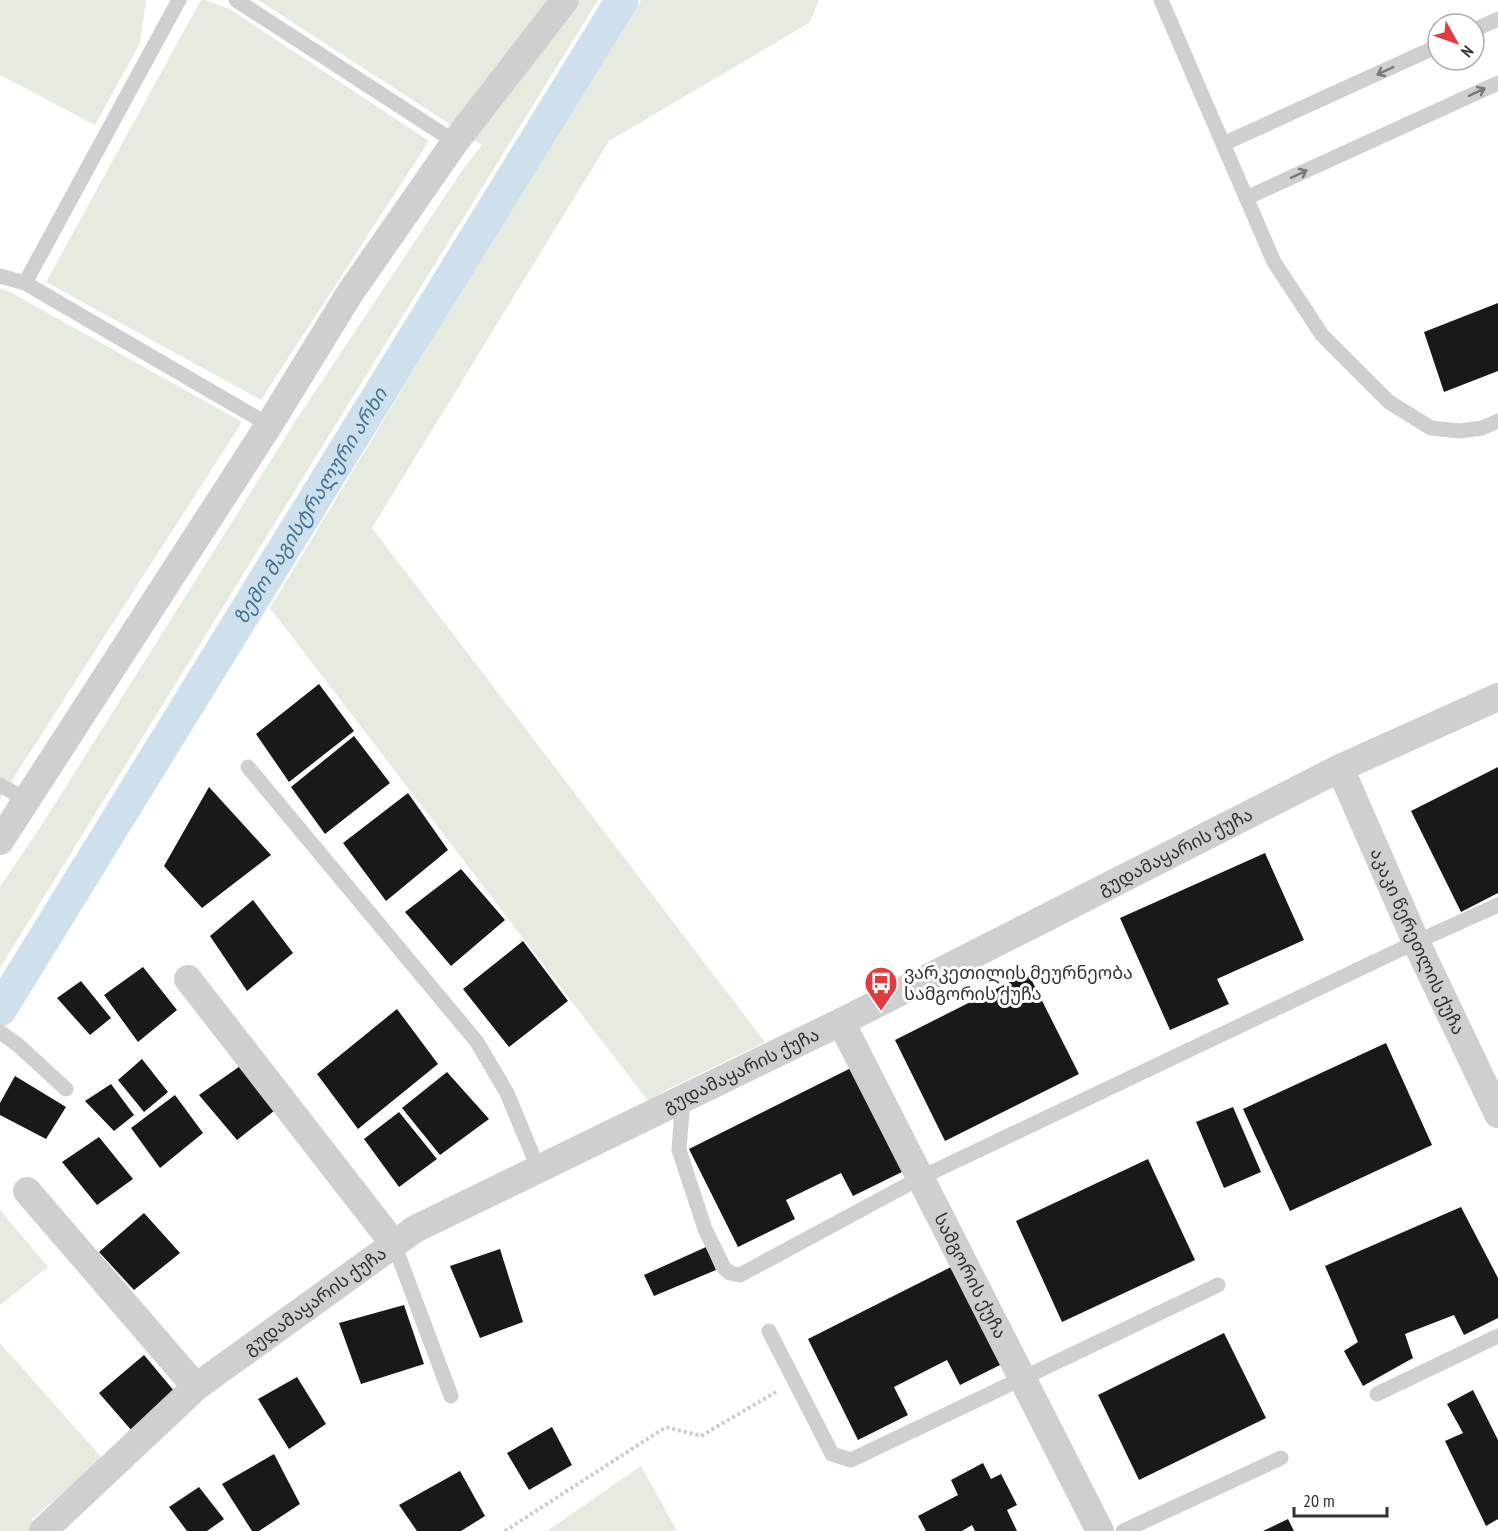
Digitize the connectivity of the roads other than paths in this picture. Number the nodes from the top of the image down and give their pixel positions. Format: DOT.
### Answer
graph roads {
  1 [pos="179,0"];
  2 [pos="236,0"];
  3 [pos="565,0"];
  4 [pos="1161,0"];
  5 [pos="1426,51"];
  6 [pos="1498,82"];
  7 [pos="455,142"];
  8 [pos="1223,144"];
  9 [pos="1246,198"];
  10 [pos="0,276"];
  11 [pos="24,283"];
  12 [pos="1498,421"];
  13 [pos="269,425"];
  14 [pos="1498,697"];
  15 [pos="248,767"];
  16 [pos="1340,768"];
  17 [pos="0,785"];
  18 [pos="27,800"];
  19 [pos="0,841"];
  20 [pos="1498,905"];
  21 [pos="1416,942"];
  22 [pos="188,979"];
  23 [pos="841,1022"];
  24 [pos="0,1032"];
  25 [pos="66,1089"];
  26 [pos="683,1098"];
  27 [pos="1498,1114"];
  28 [pos="538,1168"];
  29 [pos="920,1178"];
  30 [pos="27,1191"];
  31 [pos="394,1244"];
  32 [pos="1218,1285"];
  33 [pos="769,1331"];
  34 [pos="1498,1336"];
  35 [pos="1023,1379"];
  36 [pos="196,1387"];
  37 [pos="1377,1394"];
  38 [pos="451,1396"];
  39 [pos="1281,1458"];
  40 [pos="43,1531"];
  41 [pos="1100,1531"];
  42 [pos="1123,1531"];
  1 -- 11 [label="lane"];
  2 -- 7 [label="lane"];
  3 -- 7 [label="street"];
  4 -- 8 [label="lane"];
  5 -- 8 [label="lane, one-way"];
  9 -- 6 [label="lane, one-way"];
  7 -- 13 [label="street"];
  8 -- 9 [label="lane"];
  9 -- 12 [label="lane"];
  10 -- 11 [label="lane"];
  11 -- 13 [label="lane"];
  13 -- 18 [label="street"];
  14 -- 16 [label="street, გუდამაყარის ქუჩა"];
  15 -- 28 [label="lane"];
  16 -- 21 [label="street, აკაკი წერეთლის ქუჩა"];
  16 -- 23 [label="street, გუდამაყარის ქუჩა"];
  17 -- 18 [label="lane"];
  18 -- 19 [label="street"];
  20 -- 21 [label="lane"];
  21 -- 27 [label="street, აკაკი წერეთლის ქუჩა"];
  21 -- 29 [label="lane"];
  22 -- 31 [label="street"];
  23 -- 26 [label="street, გუდამაყარის ქუჩა"];
  23 -- 29 [label="street, სამგორის ქუჩა"];
  24 -- 25 [label="lane"];
  26 -- 28 [label="street, გუდამაყარის ქუჩა"];
  26 -- 29 [label="lane"];
  28 -- 31 [label="street, გუდამაყარის ქუჩა"];
  29 -- 35 [label="street, სამგორის ქუჩა"];
  30 -- 36 [label="street"];
  31 -- 36 [label="street, გუდამაყარის ქუჩა"];
  31 -- 38 [label="lane"];
  32 -- 35 [label="lane"];
  33 -- 35 [label="lane"];
  34 -- 37 [label="lane"];
  35 -- 41 [label="street, სამგორის ქუჩა"];
  36 -- 40 [label="street, გუდამაყარის ქუჩა"];
  39 -- 42 [label="lane"];
}
